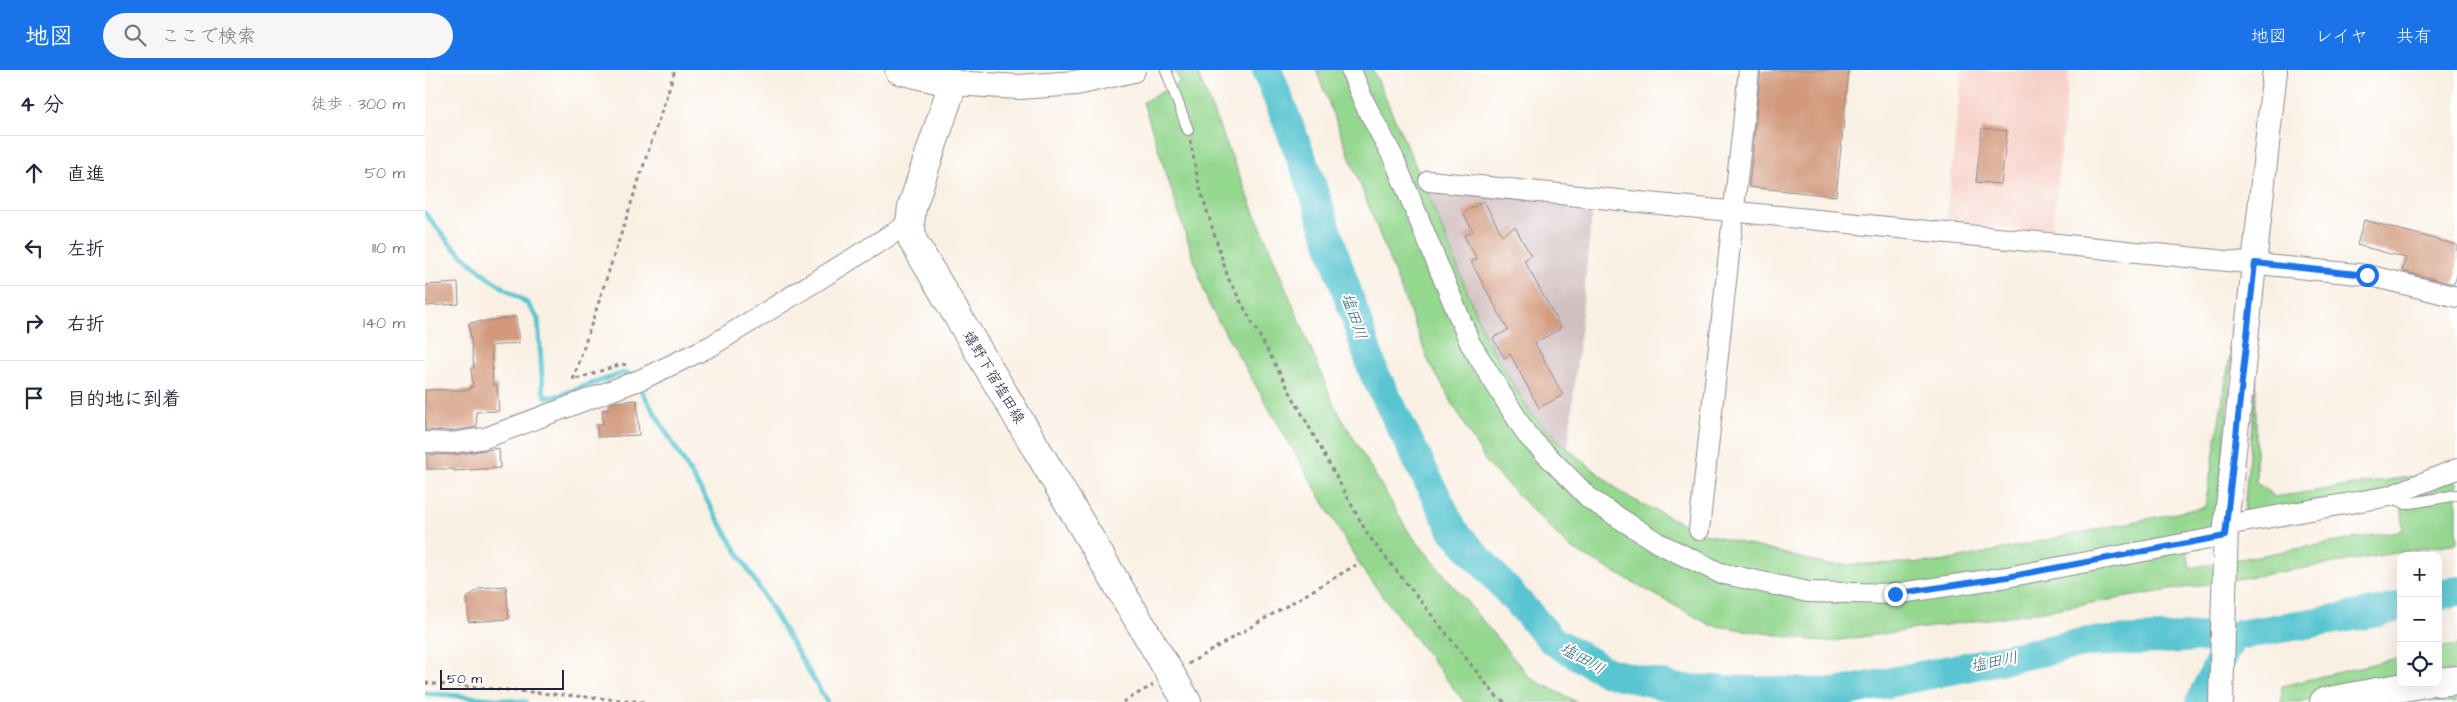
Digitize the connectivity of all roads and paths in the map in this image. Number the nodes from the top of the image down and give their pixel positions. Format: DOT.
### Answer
graph roads {
  1 [pos="675,70"];
  2 [pos="899,70"];
  3 [pos="1133,70"];
  4 [pos="1166,70"];
  5 [pos="1351,70"];
  6 [pos="1749,70"];
  7 [pos="2275,70"];
  8 [pos="953,83"];
  9 [pos="1188,130"];
  10 [pos="1429,181"];
  11 [pos="1734,211"];
  12 [pos="910,223"];
  13 [pos="2255,263"];
  14 [pos="2457,297"];
  15 [pos="635,381"];
  16 [pos="425,442"];
  17 [pos="2457,470"];
  18 [pos="2457,495"];
  19 [pos="2390,496"];
  20 [pos="1699,530"];
  21 [pos="2226,535"];
  22 [pos="1356,565"];
  23 [pos="1170,674"];
  24 [pos="2457,680"];
  25 [pos="2442,682"];
  26 [pos="425,683"];
  27 [pos="2404,687"];
  28 [pos="644,702"];
  29 [pos="1123,702"];
  30 [pos="1187,702"];
  31 [pos="1505,702"];
  32 [pos="2221,702"];
  33 [pos="2324,702"];
  1 -- 15 [label="path"];
  2 -- 8 [label="main road"];
  3 -- 8 [label="street"];
  4 -- 9 [label="lane"];
  5 -- 21 [label="street"];
  6 -- 11 [label="street"];
  7 -- 13 [label="street"];
  8 -- 12 [label="main road, 嬉野下宿塩田線"];
  9 -- 31 [label="path"];
  10 -- 11 [label="street"];
  11 -- 13 [label="street"];
  11 -- 20 [label="street"];
  12 -- 15 [label="street"];
  12 -- 23 [label="main road, 嬉野下宿塩田線"];
  13 -- 14 [label="street"];
  13 -- 21 [label="street"];
  15 -- 16 [label="street"];
  17 -- 19 [label="street"];
  18 -- 19 [label="lane"];
  19 -- 21 [label="street"];
  21 -- 32 [label="street"];
  22 -- 23 [label="path"];
  23 -- 29 [label="path"];
  23 -- 30 [label="main road, 嬉野下宿塩田線"];
  24 -- 25 [label="main road"];
  26 -- 28 [label="path"];
  27 -- 33 [label="main road"];
}
